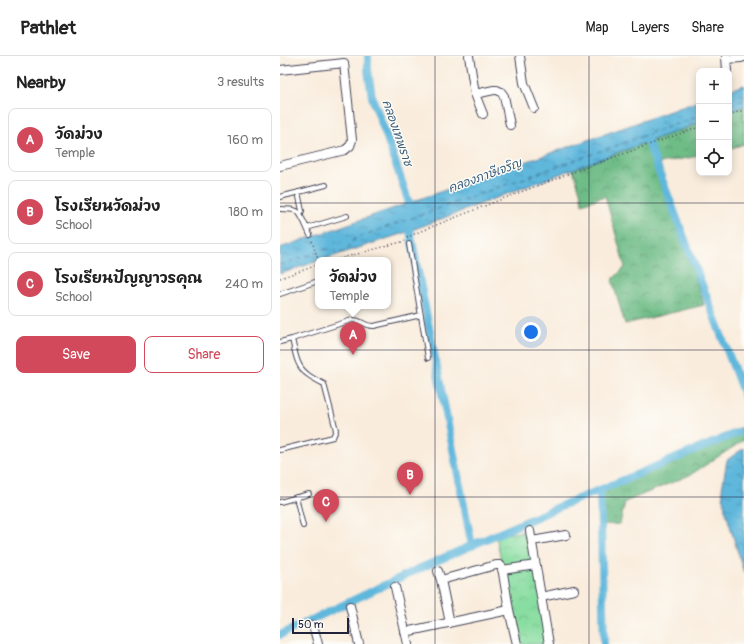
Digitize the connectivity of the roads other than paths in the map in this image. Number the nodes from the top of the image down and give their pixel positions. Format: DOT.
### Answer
graph roads {
  1 [pos="469,56"];
  2 [pos="520,56"];
  3 [pos="744,57"];
  4 [pos="726,58"];
  5 [pos="344,59"];
  6 [pos="280,70"];
  7 [pos="475,94"];
  8 [pos="534,108"];
  9 [pos="483,114"];
  10 [pos="510,125"];
  11 [pos="280,166"];
  12 [pos="326,185"];
  13 [pos="298,192"];
  14 [pos="280,197"];
  15 [pos="280,209"];
  16 [pos="300,214"];
  17 [pos="347,216"];
  18 [pos="307,228"];
  19 [pos="310,235"];
  20 [pos="409,244"];
  21 [pos="315,282"];
  22 [pos="280,294"];
  23 [pos="421,315"];
  24 [pos="292,339"];
  25 [pos="280,342"];
  26 [pos="428,358"];
  27 [pos="280,450"];
  28 [pos="309,494"];
  29 [pos="296,498"];
  30 [pos="280,502"];
  31 [pos="303,526"];
  32 [pos="530,531"];
  33 [pos="566,535"];
  34 [pos="532,541"];
  35 [pos="536,565"];
  36 [pos="502,570"];
  37 [pos="438,571"];
  38 [pos="441,580"];
  39 [pos="395,586"];
  40 [pos="574,590"];
  41 [pos="541,597"];
  42 [pos="350,606"];
  43 [pos="509,610"];
  44 [pos="450,623"];
  45 [pos="313,625"];
  46 [pos="405,632"];
  47 [pos="359,643"];
  48 [pos="318,644"];
  49 [pos="350,644"];
  50 [pos="408,644"];
  51 [pos="517,644"];
  52 [pos="549,644"];
  1 -- 7 [label="street"];
  2 -- 8 [label="street"];
  3 -- 4 [label="street"];
  5 -- 6 [label="street"];
  5 -- 11 [label="street"];
  7 -- 9 [label="street"];
  7 -- 10 [label="street"];
  12 -- 13 [label="lane"];
  13 -- 14 [label="lane"];
  13 -- 16 [label="lane"];
  15 -- 16 [label="lane"];
  16 -- 18 [label="lane"];
  17 -- 18 [label="lane"];
  18 -- 19 [label="lane"];
  20 -- 23 [label="lane"];
  21 -- 22 [label="lane"];
  23 -- 24 [label="lane"];
  23 -- 26 [label="lane"];
  24 -- 25 [label="lane"];
  24 -- 27 [label="lane"];
  28 -- 29 [label="lane"];
  29 -- 30 [label="lane"];
  29 -- 31 [label="lane"];
  32 -- 34 [label="street"];
  33 -- 34 [label="street"];
  34 -- 35 [label="street"];
  35 -- 36 [label="street"];
  35 -- 41 [label="street"];
  36 -- 38 [label="street"];
  36 -- 43 [label="street"];
  37 -- 38 [label="street"];
  38 -- 44 [label="street"];
  39 -- 46 [label="street"];
  40 -- 41 [label="street"];
  41 -- 52 [label="street"];
  42 -- 47 [label="street"];
  43 -- 44 [label="street"];
  43 -- 51 [label="street"];
  44 -- 46 [label="street"];
  45 -- 48 [label="street"];
  46 -- 50 [label="street"];
  47 -- 49 [label="street"];
}
